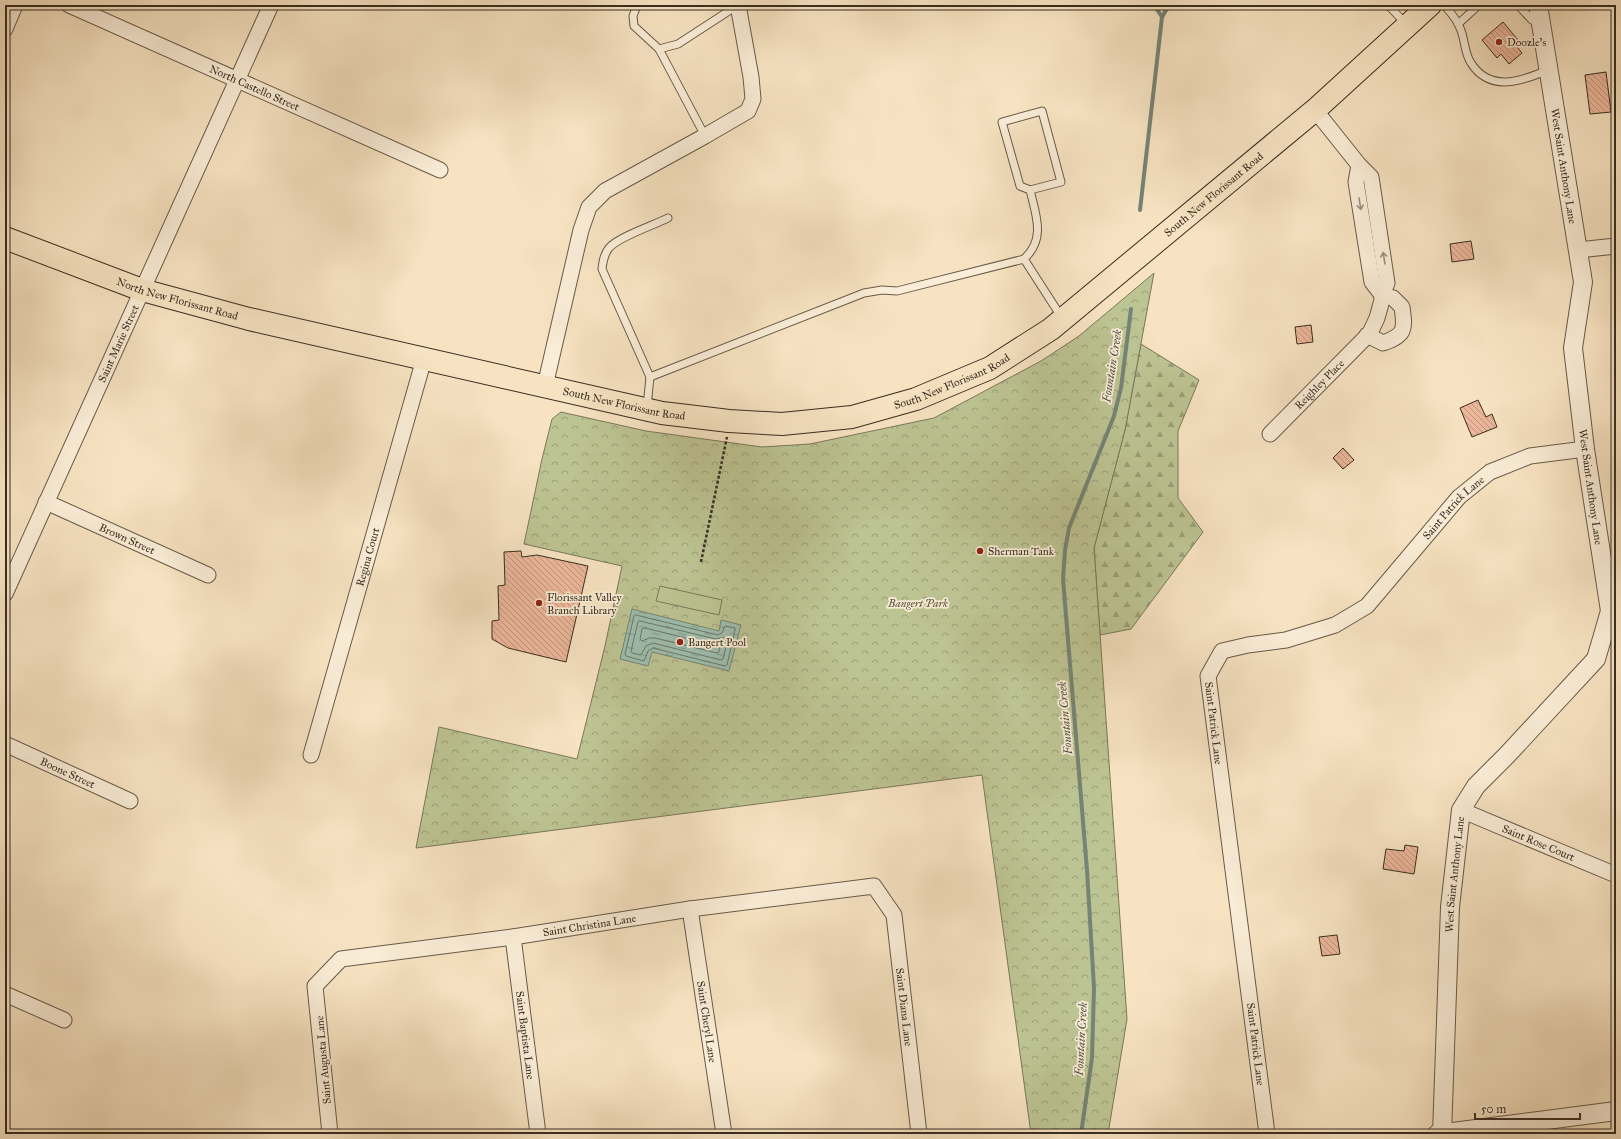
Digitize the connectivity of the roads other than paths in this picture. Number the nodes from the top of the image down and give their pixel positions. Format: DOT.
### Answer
graph roads {
  1 [pos="15,5"];
  2 [pos="69,5"];
  3 [pos="271,5"];
  4 [pos="637,5"];
  5 [pos="738,5"];
  6 [pos="1388,5"];
  7 [pos="1430,5"];
  8 [pos="1444,5"];
  9 [pos="1479,5"];
  10 [pos="1518,5"];
  11 [pos="1538,5"];
  12 [pos="1541,23"];
  13 [pos="1458,24"];
  14 [pos="1408,26"];
  15 [pos="5,29"];
  16 [pos="659,48"];
  17 [pos="1548,70"];
  18 [pos="237,80"];
  19 [pos="1315,110"];
  20 [pos="705,136"];
  21 [pos="1359,165"];
  22 [pos="440,170"];
  23 [pos="1030,190"];
  24 [pos="668,218"];
  25 [pos="1379,228"];
  26 [pos="1364,230"];
  27 [pos="5,238"];
  28 [pos="1616,246"];
  29 [pos="1578,250"];
  30 [pos="1024,259"];
  31 [pos="142,290"];
  32 [pos="1382,295"];
  33 [pos="1063,319"];
  34 [pos="1368,335"];
  35 [pos="355,343"];
  36 [pos="424,359"];
  37 [pos="650,377"];
  38 [pos="544,386"];
  39 [pos="647,410"];
  40 [pos="1270,434"];
  41 [pos="1585,449"];
  42 [pos="46,502"];
  43 [pos="208,575"];
  44 [pos="5,594"];
  45 [pos="5,744"];
  46 [pos="312,755"];
  47 [pos="130,801"];
  48 [pos="1461,810"];
  49 [pos="1616,875"];
  50 [pos="874,886"];
  51 [pos="690,909"];
  52 [pos="513,937"];
  53 [pos="316,986"];
  54 [pos="5,994"];
  55 [pos="64,1020"];
  56 [pos="1616,1110"];
  57 [pos="330,1134"];
  58 [pos="538,1134"];
  59 [pos="724,1134"];
  60 [pos="919,1134"];
  61 [pos="1268,1134"];
  62 [pos="1440,1134"];
  1 -- 15 [label="street"];
  2 -- 18 [label="street, North Castello Street"];
  3 -- 18 [label="street, Saint Marie Street"];
  4 -- 16 [label="lane"];
  5 -- 16 [label="lane"];
  5 -- 20 [label="street"];
  6 -- 14 [label="lane"];
  7 -- 14 [label="main road, South New Florissant Road"];
  8 -- 13 [label="lane"];
  9 -- 13 [label="lane"];
  10 -- 12 [label="lane"];
  11 -- 12 [label="street, West Saint Anthony Lane"];
  12 -- 17 [label="street, West Saint Anthony Lane"];
  13 -- 17 [label="lane"];
  14 -- 19 [label="main road, South New Florissant Road"];
  16 -- 20 [label="lane"];
  17 -- 29 [label="street, West Saint Anthony Lane"];
  18 -- 22 [label="street, North Castello Street"];
  18 -- 31 [label="street, Saint Marie Street"];
  19 -- 21 [label="street, Reighley Place"];
  19 -- 33 [label="main road, South New Florissant Road"];
  20 -- 38 [label="street"];
  21 -- 25 [label="street, Reighley Place"];
  21 -- 26 [label="street, one-way"];
  23 -- 23 [label="lane"];
  23 -- 30 [label="lane"];
  24 -- 37 [label="lane"];
  25 -- 26 [label="lane"];
  32 -- 25 [label="street, Reighley Place, one-way"];
  26 -- 32 [label="street"];
  27 -- 31 [label="main road, North New Florissant Road"];
  28 -- 29 [label="street"];
  29 -- 41 [label="street, West Saint Anthony Lane"];
  30 -- 33 [label="lane"];
  30 -- 37 [label="lane"];
  31 -- 35 [label="main road, North New Florissant Road"];
  31 -- 42 [label="street, Saint Marie Street"];
  32 -- 34 [label="street, Reighley Place"];
  32 -- 34 [label="street"];
  33 -- 39 [label="main road, South New Florissant Road"];
  34 -- 40 [label="street, Reighley Place"];
  35 -- 36 [label="main road, South New Florissant Road"];
  36 -- 38 [label="main road, South New Florissant Road"];
  36 -- 46 [label="street, Regina Court"];
  37 -- 39 [label="lane"];
  38 -- 39 [label="main road, South New Florissant Road"];
  41 -- 48 [label="street, West Saint Anthony Lane"];
  41 -- 61 [label="street, Saint Patrick Lane"];
  42 -- 43 [label="street, Brown Street"];
  42 -- 44 [label="street, Saint Marie Street"];
  45 -- 47 [label="street, Boone Street"];
  48 -- 49 [label="street, Saint Rose Court"];
  48 -- 62 [label="street, West Saint Anthony Lane"];
  50 -- 51 [label="street, Saint Christina Lane"];
  50 -- 60 [label="street, Saint Diana Lane"];
  51 -- 52 [label="street, Saint Christina Lane"];
  51 -- 59 [label="street, Saint Cheryl Lane"];
  52 -- 53 [label="street, Saint Christina Lane"];
  52 -- 58 [label="street, Saint Baptista Lane"];
  53 -- 57 [label="street, Saint Augusta Lane"];
  54 -- 55 [label="street"];
  56 -- 62 [label="street"];
}
